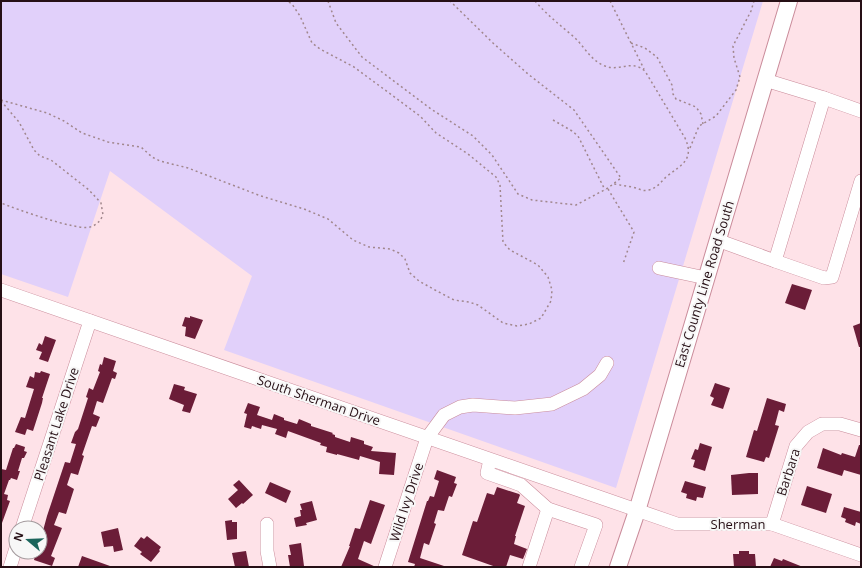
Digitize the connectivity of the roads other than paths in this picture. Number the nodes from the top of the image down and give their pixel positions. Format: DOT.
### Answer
graph roads {
  1 [pos="789,1"];
  2 [pos="765,80"];
  3 [pos="824,98"];
  4 [pos="861,111"];
  5 [pos="861,181"];
  6 [pos="717,240"];
  7 [pos="775,261"];
  8 [pos="659,268"];
  9 [pos="706,278"];
  10 [pos="1,290"];
  11 [pos="90,321"];
  12 [pos="607,363"];
  13 [pos="861,430"];
  14 [pos="427,438"];
  15 [pos="490,460"];
  16 [pos="548,508"];
  17 [pos="636,511"];
  18 [pos="25,520"];
  19 [pos="267,524"];
  20 [pos="772,524"];
  21 [pos="861,555"];
  22 [pos="270,567"];
  23 [pos="385,567"];
  24 [pos="529,567"];
  25 [pos="581,567"];
  26 [pos="618,567"];
  1 -- 2 [label="main road, East County Line Road South"];
  2 -- 3 [label="street"];
  2 -- 6 [label="main road, East County Line Road South"];
  3 -- 4 [label="street"];
  3 -- 7 [label="street"];
  5 -- 7 [label="street"];
  6 -- 7 [label="street"];
  6 -- 9 [label="main road, East County Line Road South"];
  8 -- 9 [label="street"];
  9 -- 17 [label="main road, East County Line Road South"];
  10 -- 11 [label="street, South Sherman Drive"];
  11 -- 14 [label="street, South Sherman Drive"];
  11 -- 18 [label="street, Pleasant Lake Drive"];
  12 -- 14 [label="street, Wild Ivy Drive"];
  13 -- 20 [label="street, Barbara"];
  14 -- 15 [label="street, South Sherman Drive"];
  14 -- 23 [label="street, Wild Ivy Drive"];
  15 -- 16 [label="street"];
  15 -- 17 [label="street, South Sherman Drive"];
  16 -- 24 [label="street"];
  16 -- 25 [label="street"];
  17 -- 20 [label="street, Sherman"];
  17 -- 26 [label="main road, East County Line Road South"];
  19 -- 22 [label="street"];
  20 -- 21 [label="street, Sherman"];
}
